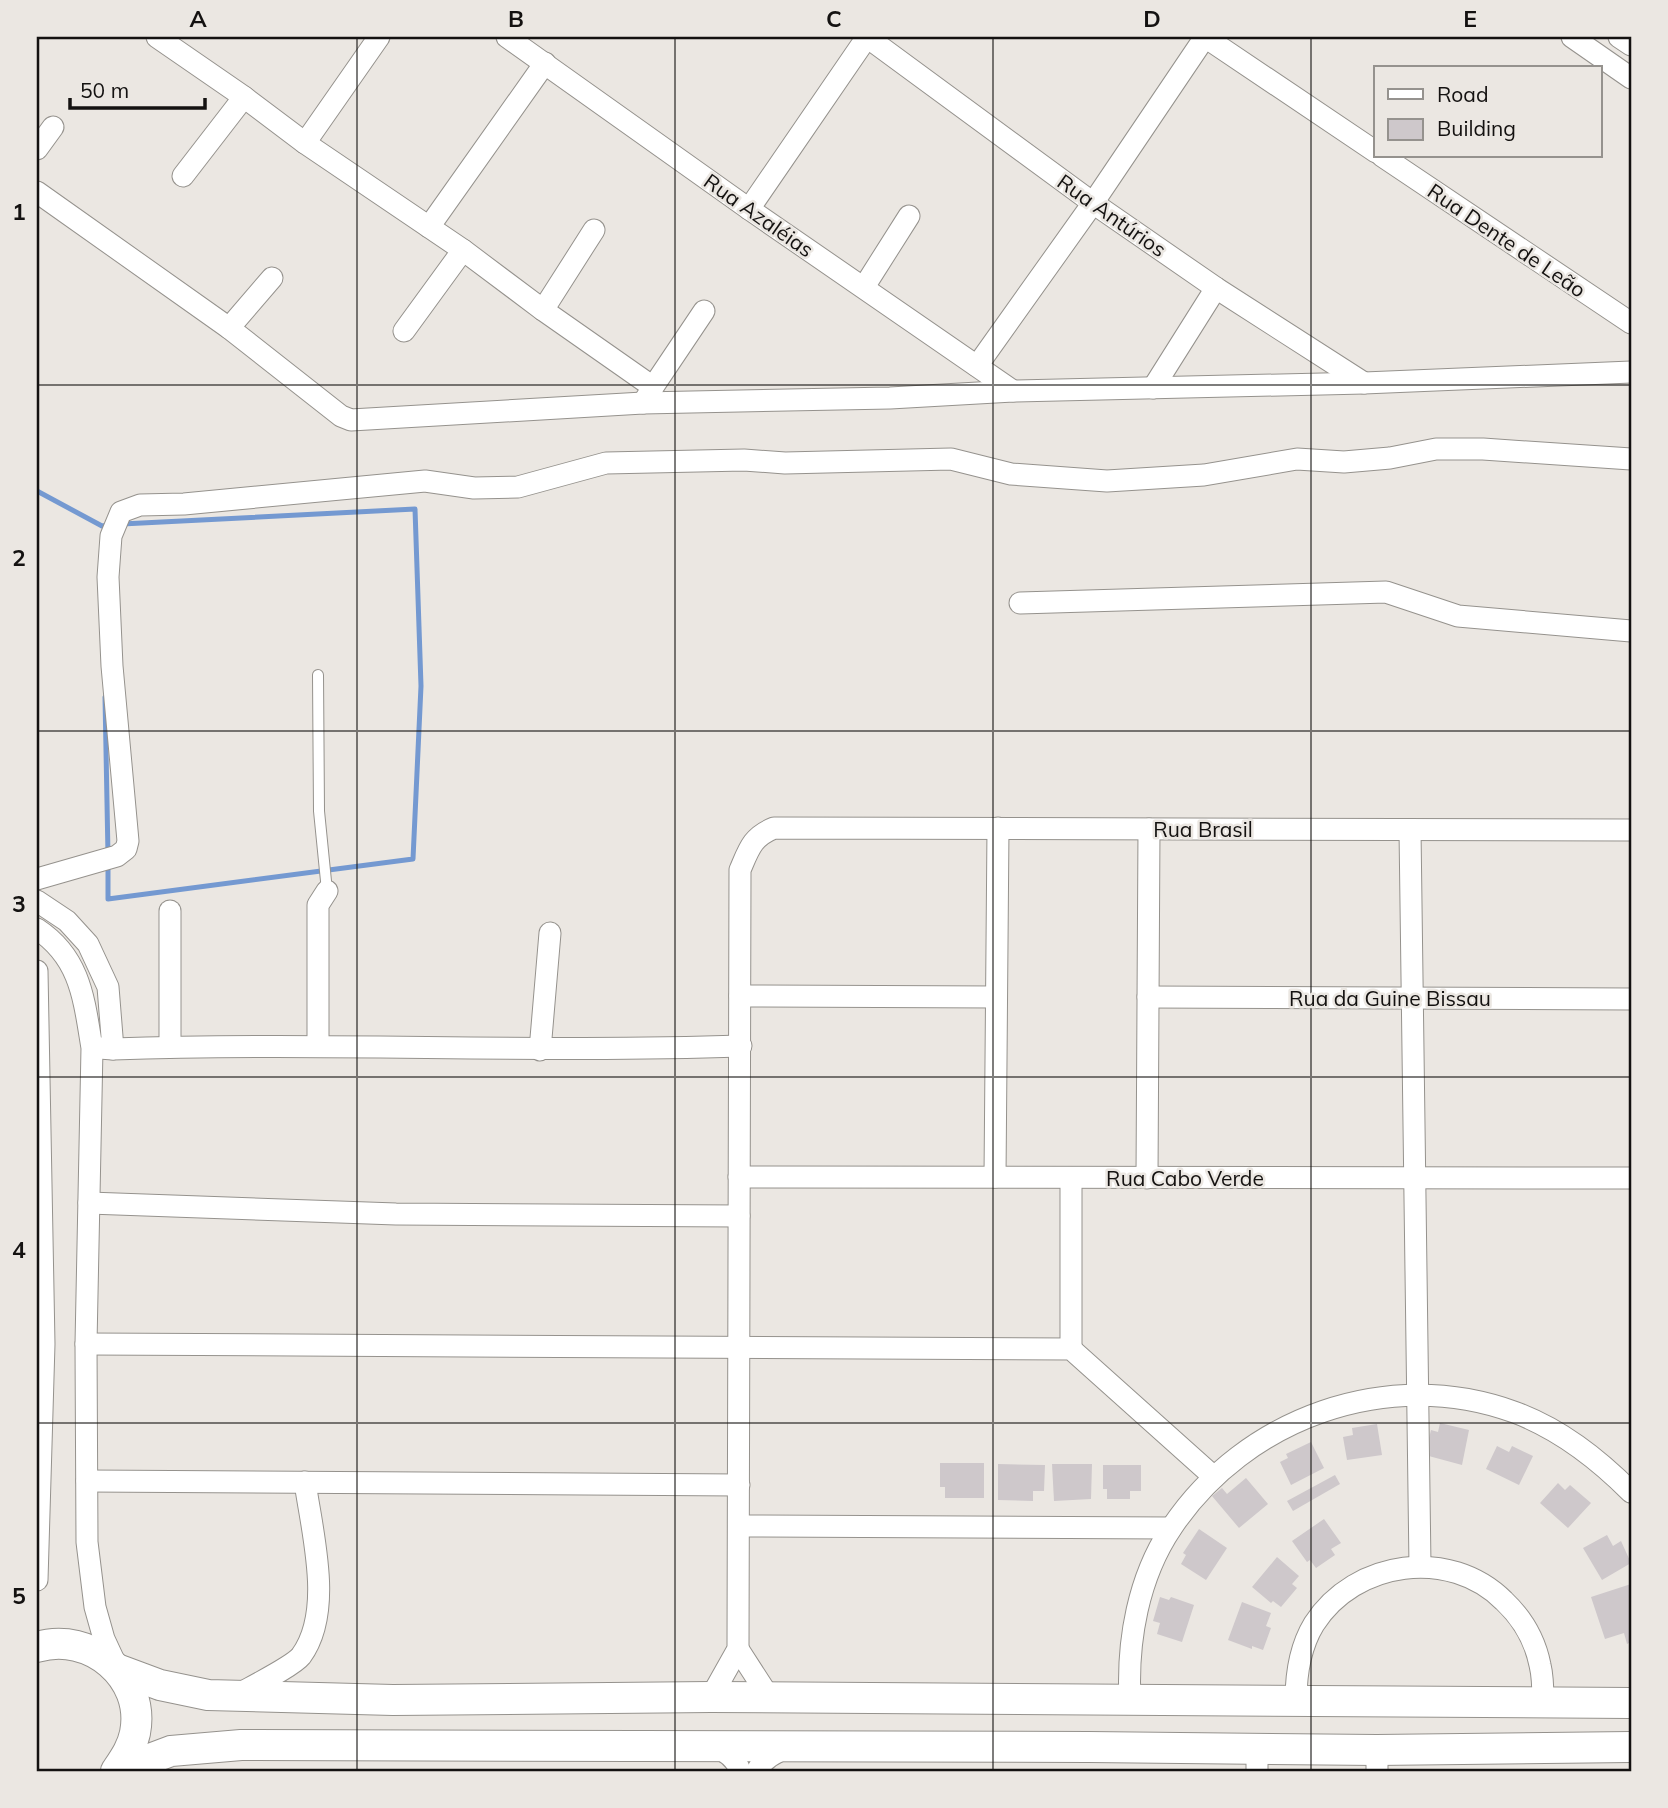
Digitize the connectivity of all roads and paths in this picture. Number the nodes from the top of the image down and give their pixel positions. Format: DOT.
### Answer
graph roads {
  1 [pos="157,37"];
  2 [pos="379,37"];
  3 [pos="507,37"];
  4 [pos="867,37"];
  5 [pos="1205,37"];
  6 [pos="1572,37"];
  7 [pos="1619,37"];
  8 [pos="1631,45"];
  9 [pos="545,63"];
  10 [pos="1631,78"];
  11 [pos="244,97"];
  12 [pos="53,127"];
  13 [pos="305,143"];
  14 [pos="37,149"];
  15 [pos="1374,151"];
  16 [pos="1385,158"];
  17 [pos="183,176"];
  18 [pos="37,192"];
  19 [pos="1093,202"];
  20 [pos="749,209"];
  21 [pos="909,216"];
  22 [pos="429,227"];
  23 [pos="594,230"];
  24 [pos="463,250"];
  25 [pos="272,278"];
  26 [pos="863,287"];
  27 [pos="1216,288"];
  28 [pos="543,310"];
  29 [pos="704,311"];
  30 [pos="1631,323"];
  31 [pos="229,328"];
  32 [pos="404,331"];
  33 [pos="977,366"];
  34 [pos="1631,372"];
  35 [pos="1364,383"];
  36 [pos="1153,388"];
  37 [pos="1013,391"];
  38 [pos="648,395"];
  39 [pos="1631,459"];
  40 [pos="1020,603"];
  41 [pos="1631,631"];
  42 [pos="318,675"];
  43 [pos="998,828"];
  44 [pos="1149,829"];
  45 [pos="1410,830"];
  46 [pos="1631,830"];
  47 [pos="37,879"];
  48 [pos="326,886"];
  49 [pos="37,901"];
  50 [pos="170,911"];
  51 [pos="37,929"];
  52 [pos="550,933"];
  53 [pos="37,980"];
  54 [pos="80,983"];
  55 [pos="740,996"];
  56 [pos="996,997"];
  57 [pos="1148,997"];
  58 [pos="1412,998"];
  59 [pos="1631,999"];
  60 [pos="317,1046"];
  61 [pos="741,1046"];
  62 [pos="170,1047"];
  63 [pos="102,1048"];
  64 [pos="540,1050"];
  65 [pos="39,1177"];
  66 [pos="740,1177"];
  67 [pos="995,1177"];
  68 [pos="1071,1178"];
  69 [pos="1147,1178"];
  70 [pos="1631,1178"];
  71 [pos="1415,1179"];
  72 [pos="89,1203"];
  73 [pos="739,1216"];
  74 [pos="40,1344"];
  75 [pos="86,1344"];
  76 [pos="739,1347"];
  77 [pos="1071,1349"];
  78 [pos="1418,1394"];
  79 [pos="1214,1477"];
  80 [pos="87,1481"];
  81 [pos="305,1482"];
  82 [pos="739,1485"];
  83 [pos="1629,1486"];
  84 [pos="37,1524"];
  85 [pos="739,1526"];
  86 [pos="1171,1528"];
  87 [pos="1420,1566"];
  88 [pos="37,1580"];
  89 [pos="37,1647"];
  90 [pos="738,1649"];
  91 [pos="117,1669"];
  92 [pos="236,1696"];
  93 [pos="712,1697"];
  94 [pos="769,1697"];
  95 [pos="1130,1700"];
  96 [pos="1296,1700"];
  97 [pos="1543,1702"];
  98 [pos="1631,1703"];
  99 [pos="712,1746"];
  100 [pos="797,1746"];
  101 [pos="1631,1747"];
  102 [pos="1257,1760"];
  103 [pos="1377,1761"];
  104 [pos="117,1771"];
  105 [pos="740,1771"];
  106 [pos="757,1771"];
  1 -- 11 [label="street"];
  2 -- 13 [label="street"];
  3 -- 9 [label="street, Rua Azaléias"];
  4 -- 19 [label="street, Rua Antúrios"];
  4 -- 20 [label="street"];
  5 -- 15 [label="street"];
  5 -- 19 [label="street"];
  6 -- 10 [label="street"];
  7 -- 8 [label="street"];
  9 -- 20 [label="street, Rua Azaléias"];
  9 -- 22 [label="street"];
  11 -- 13 [label="street"];
  11 -- 17 [label="street"];
  12 -- 14 [label="street"];
  13 -- 22 [label="street"];
  16 -- 30 [label="street, Rua Dente de Leão"];
  18 -- 31 [label="street"];
  19 -- 27 [label="street, Rua Antúrios"];
  19 -- 33 [label="street"];
  20 -- 26 [label="street, Rua Azaléias"];
  21 -- 26 [label="street"];
  22 -- 24 [label="street"];
  23 -- 28 [label="street"];
  24 -- 28 [label="street"];
  24 -- 32 [label="street"];
  25 -- 31 [label="street"];
  26 -- 33 [label="street, Rua Azaléias"];
  27 -- 35 [label="street, Rua Antúrios"];
  27 -- 36 [label="street"];
  28 -- 38 [label="street"];
  29 -- 38 [label="street"];
  31 -- 38 [label="street"];
  33 -- 37 [label="street, Rua Azaléias"];
  34 -- 35 [label="street"];
  35 -- 36 [label="street"];
  36 -- 37 [label="street"];
  37 -- 38 [label="street"];
  39 -- 47 [label="street"];
  40 -- 41 [label="street"];
  42 -- 48 [label="lane"];
  43 -- 44 [label="street, Rua Brasil"];
  43 -- 55 [label="street, Rua Brasil"];
  43 -- 56 [label="street"];
  44 -- 45 [label="street, Rua Brasil"];
  44 -- 57 [label="street"];
  45 -- 46 [label="street, Rua Brasil"];
  45 -- 58 [label="street"];
  48 -- 60 [label="street"];
  49 -- 63 [label="street"];
  50 -- 62 [label="street"];
  51 -- 54 [label="street"];
  52 -- 64 [label="street"];
  53 -- 54 [label="street"];
  53 -- 65 [label="street"];
  54 -- 63 [label="street"];
  55 -- 56 [label="street"];
  55 -- 61 [label="street"];
  56 -- 67 [label="street"];
  57 -- 58 [label="street, Rua da Guine Bissau"];
  57 -- 69 [label="street"];
  58 -- 59 [label="street, Rua da Guine Bissau"];
  58 -- 71 [label="street"];
  60 -- 62 [label="street"];
  60 -- 64 [label="street"];
  61 -- 64 [label="street"];
  61 -- 66 [label="street"];
  62 -- 63 [label="street"];
  63 -- 72 [label="street"];
  65 -- 74 [label="street"];
  66 -- 67 [label="street, Rua Cabo Verde"];
  66 -- 73 [label="street"];
  67 -- 68 [label="street, Rua Cabo Verde"];
  68 -- 69 [label="street, Rua Cabo Verde"];
  68 -- 77 [label="street"];
  69 -- 71 [label="street, Rua Cabo Verde"];
  70 -- 71 [label="street, Rua Cabo Verde"];
  71 -- 78 [label="street"];
  72 -- 73 [label="street"];
  72 -- 75 [label="street"];
  73 -- 76 [label="street"];
  74 -- 84 [label="street"];
  75 -- 76 [label="street"];
  75 -- 80 [label="street"];
  76 -- 77 [label="street"];
  76 -- 82 [label="street"];
  77 -- 79 [label="street"];
  78 -- 79 [label="street"];
  78 -- 83 [label="street"];
  78 -- 87 [label="street"];
  79 -- 86 [label="street"];
  80 -- 81 [label="street"];
  80 -- 91 [label="street"];
  81 -- 82 [label="street"];
  81 -- 92 [label="street"];
  82 -- 85 [label="street"];
  84 -- 88 [label="street"];
  85 -- 86 [label="street"];
  85 -- 90 [label="street"];
  86 -- 95 [label="street"];
  87 -- 96 [label="street"];
  87 -- 97 [label="street"];
  89 -- 91 [label="street"];
  90 -- 93 [label="street"];
  90 -- 94 [label="street"];
  91 -- 92 [label="street"];
  91 -- 104 [label="street"];
  92 -- 93 [label="street"];
  93 -- 94 [label="street"];
  94 -- 95 [label="street"];
  95 -- 96 [label="street"];
  96 -- 97 [label="street"];
  97 -- 98 [label="street"];
  99 -- 100 [label="street"];
  99 -- 104 [label="street"];
  99 -- 105 [label="street"];
  100 -- 102 [label="street"];
  100 -- 106 [label="street"];
  101 -- 103 [label="street"];
  102 -- 103 [label="street"];
}
